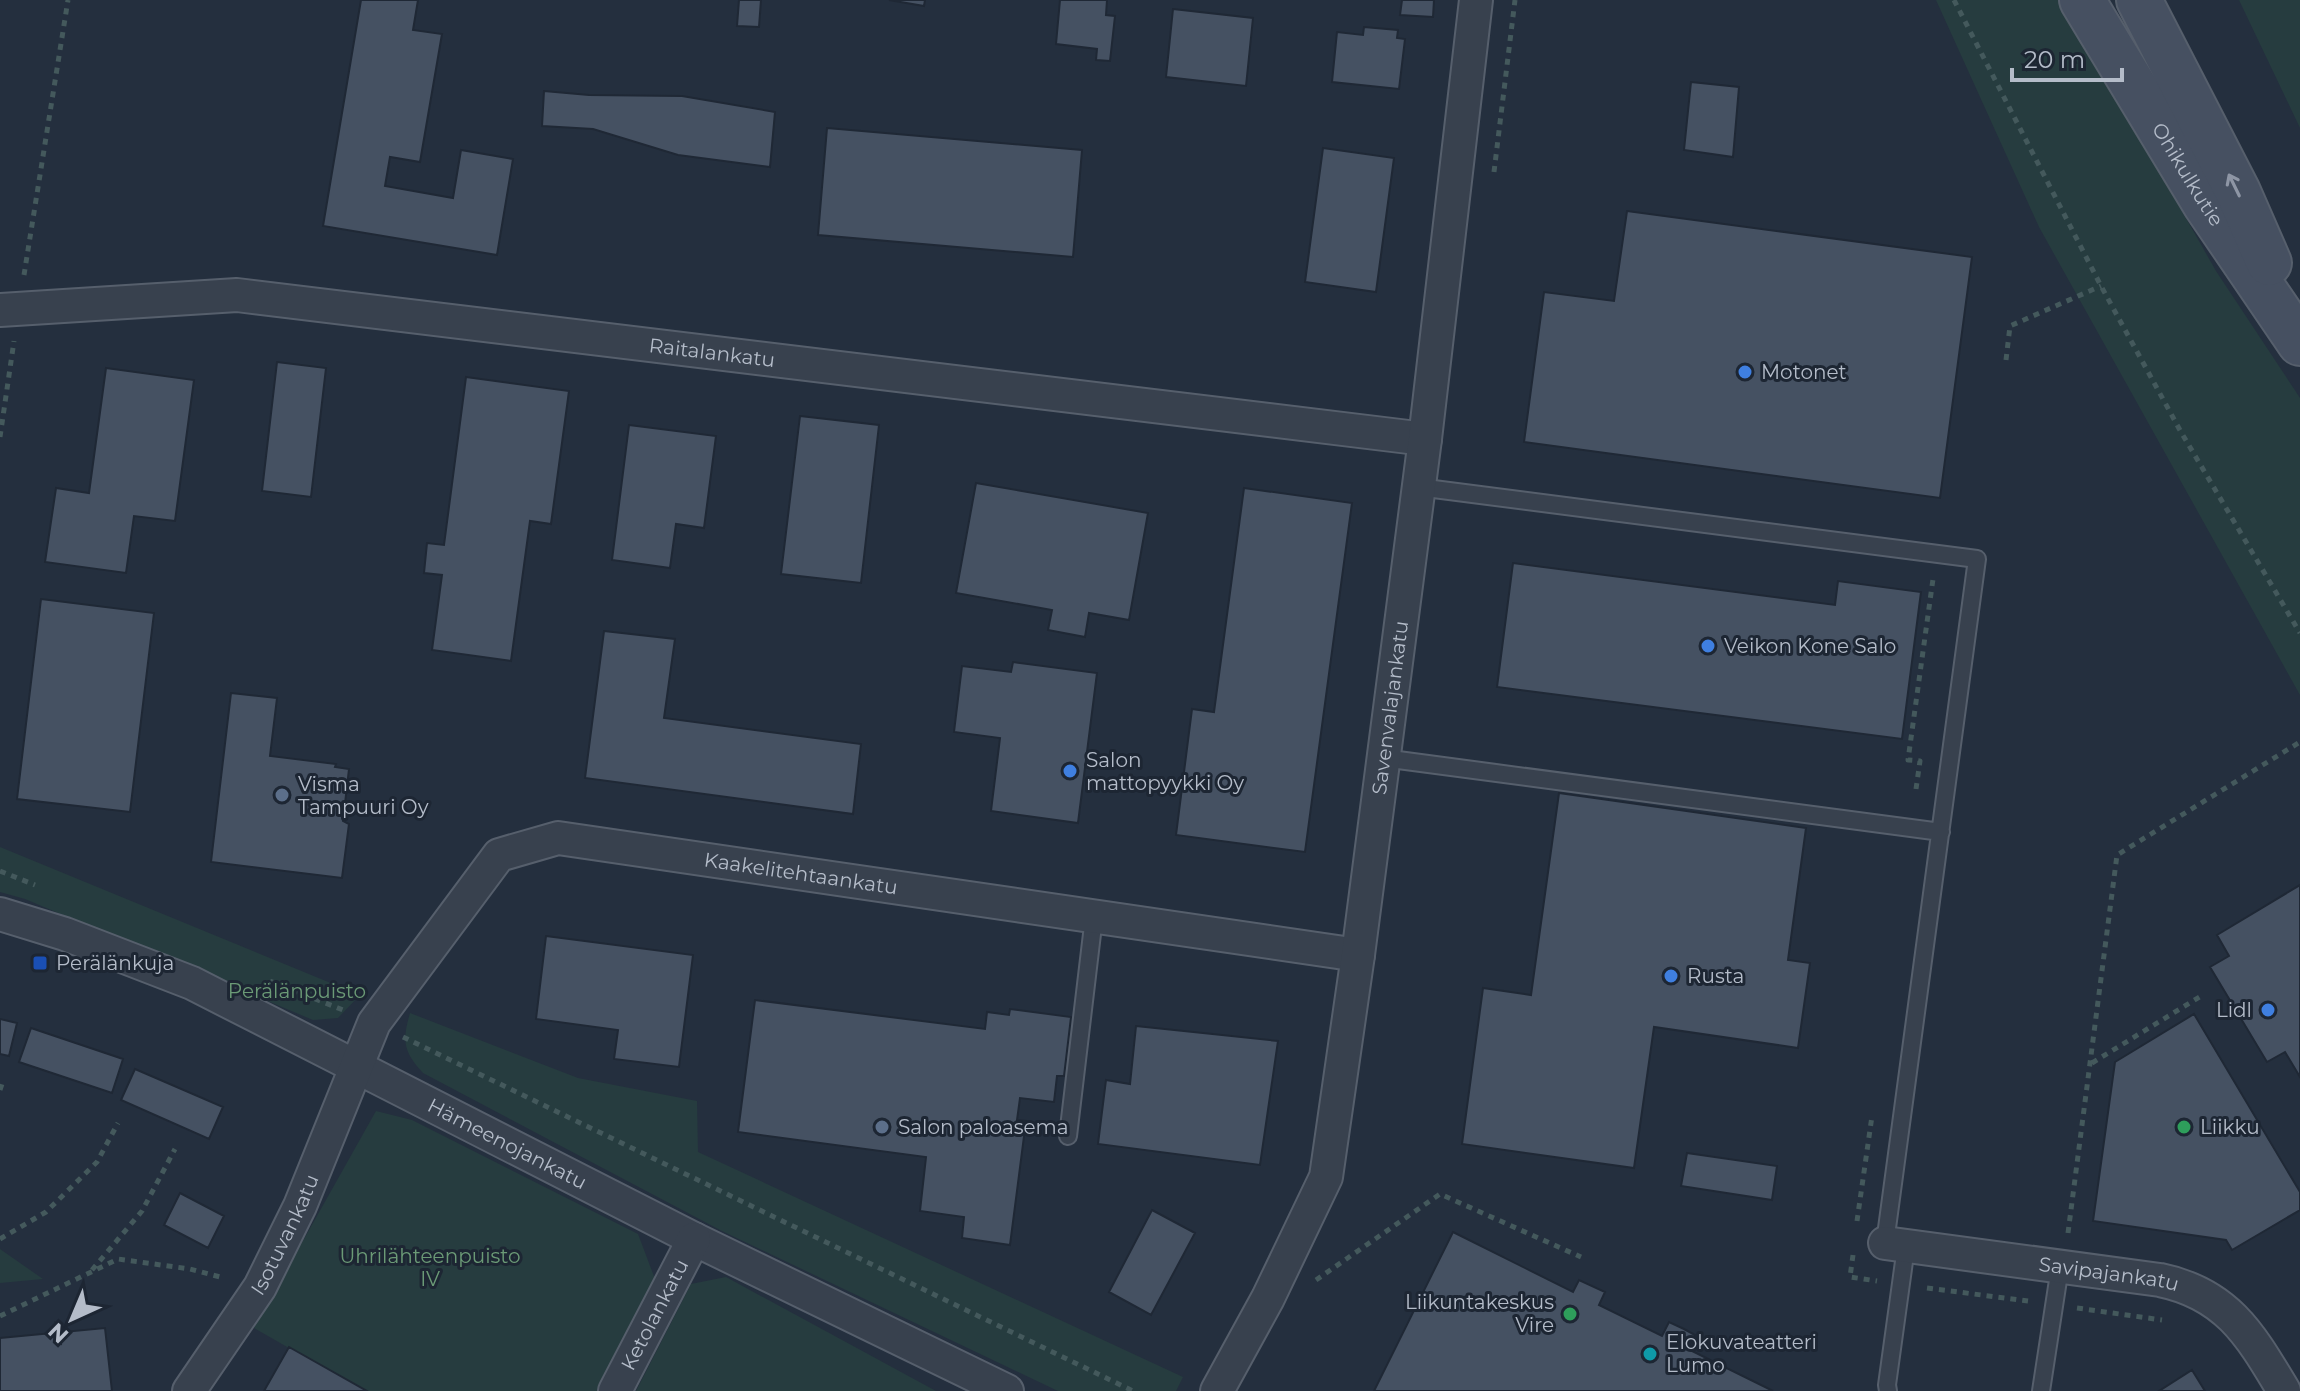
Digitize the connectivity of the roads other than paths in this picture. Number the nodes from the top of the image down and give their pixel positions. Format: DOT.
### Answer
graph roads {
  1 [pos="1476,0"];
  2 [pos="2082,0"];
  3 [pos="2139,0"];
  4 [pos="9,309"];
  5 [pos="2300,333"];
  6 [pos="2300,343"];
  7 [pos="1425,439"];
  8 [pos="1418,487"];
  9 [pos="1383,758"];
  10 [pos="1941,832"];
  11 [pos="0,914"];
  12 [pos="1094,917"];
  13 [pos="1358,955"];
  14 [pos="357,1066"];
  15 [pos="1068,1136"];
  16 [pos="694,1239"];
  17 [pos="1896,1245"];
  18 [pos="2060,1267"];
  19 [pos="189,1391"];
  20 [pos="615,1391"];
  21 [pos="1007,1391"];
  22 [pos="1217,1391"];
  23 [pos="1888,1391"];
  24 [pos="2041,1391"];
  25 [pos="2284,1391"];
  1 -- 7 [label="street, Savenvalajankatu"];
  2 -- 6 [label="main road, Ohikulkutie"];
  5 -- 3 [label="main road, Ohikulkutie, one-way"];
  4 -- 7 [label="street, Raitalankatu"];
  7 -- 8 [label="street, Savenvalajankatu"];
  8 -- 9 [label="street, Savenvalajankatu"];
  8 -- 10 [label="lane"];
  9 -- 10 [label="lane"];
  9 -- 13 [label="street, Savenvalajankatu"];
  10 -- 17 [label="lane"];
  11 -- 14 [label="street, Hämeenojankatu"];
  12 -- 13 [label="street, Kaakelitehtaankatu"];
  12 -- 14 [label="street, Kaakelitehtaankatu"];
  12 -- 15 [label="lane"];
  13 -- 22 [label="street, Savenvalajankatu"];
  14 -- 16 [label="street, Hämeenojankatu"];
  14 -- 19 [label="street, Isotuvankatu"];
  16 -- 20 [label="street, Ketolankatu"];
  16 -- 21 [label="street, Hämeenojankatu"];
  17 -- 18 [label="street, Savipajankatu"];
  17 -- 23 [label="lane"];
  18 -- 24 [label="lane"];
  18 -- 25 [label="street, Savipajankatu"];
}
